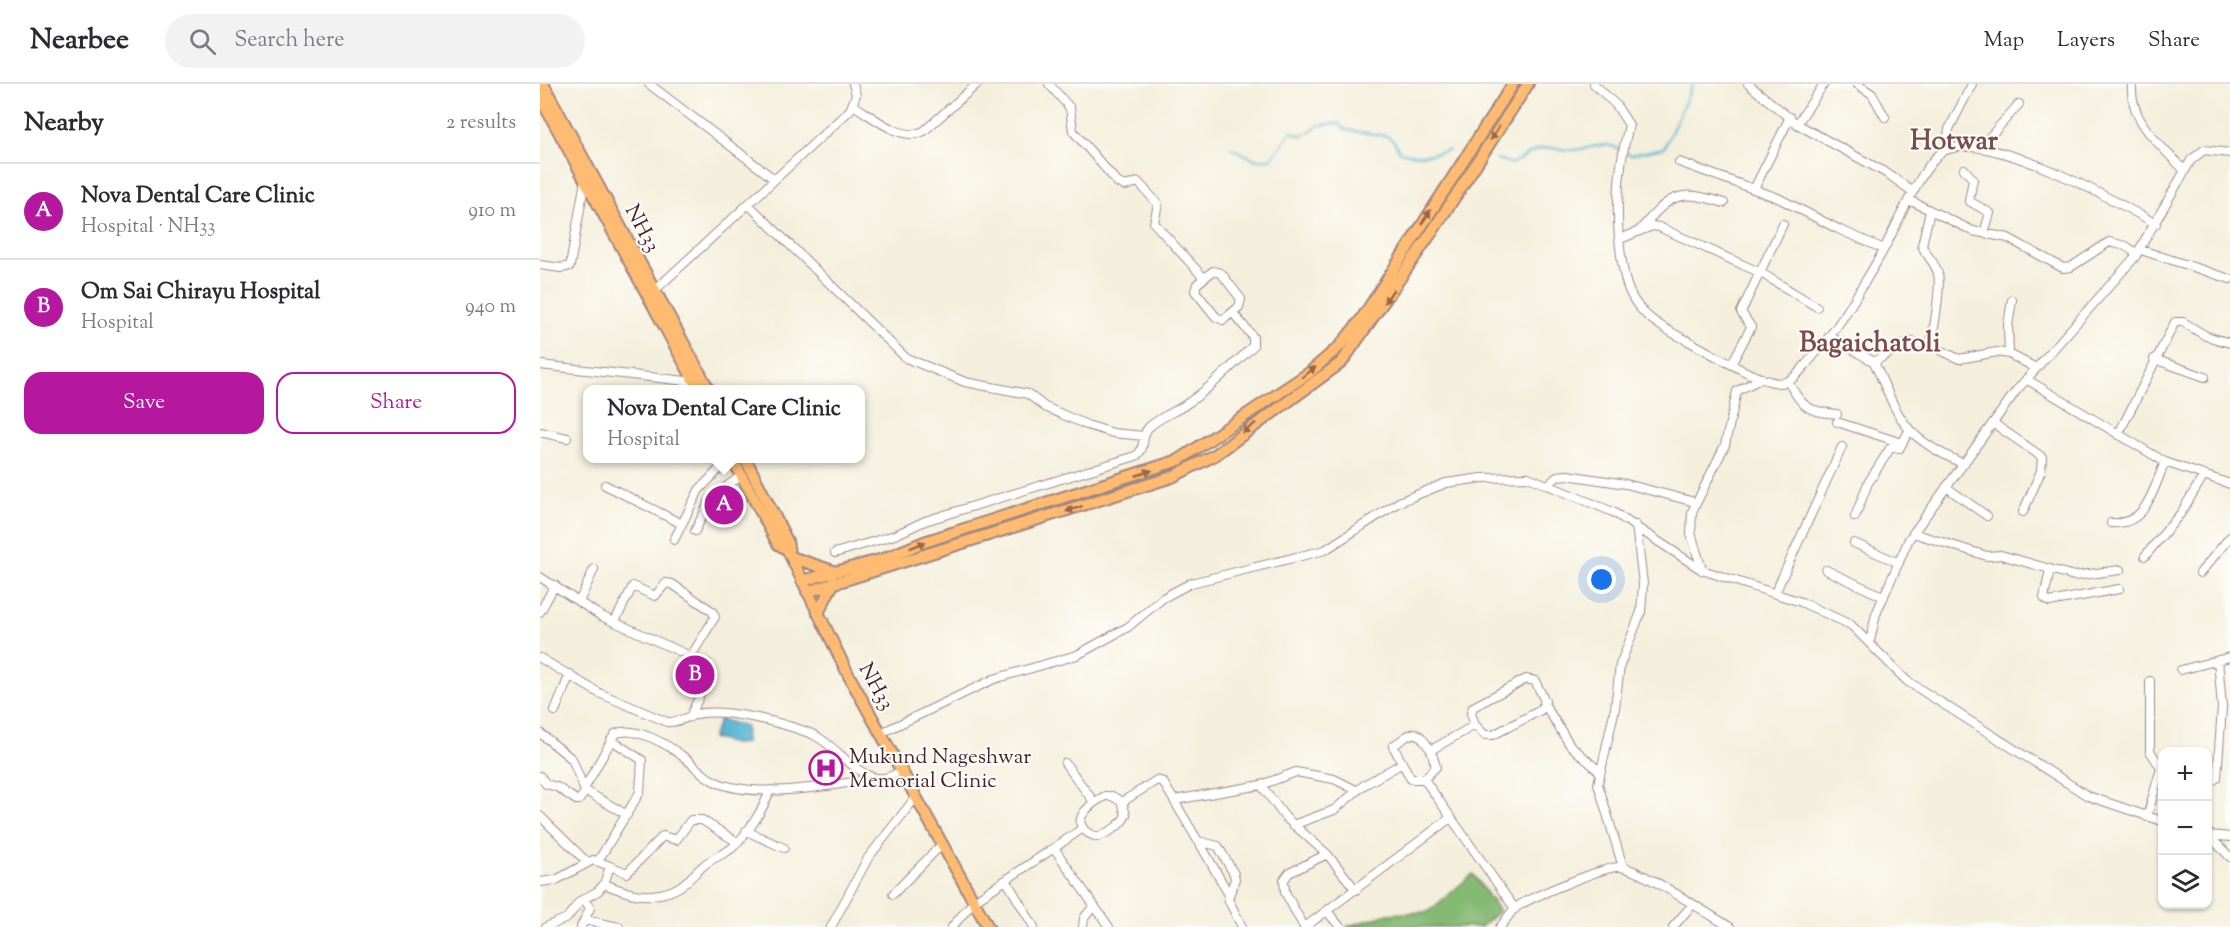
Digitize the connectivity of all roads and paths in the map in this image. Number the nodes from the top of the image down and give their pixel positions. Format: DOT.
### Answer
graph roads {
  1 [pos="543,84"];
  2 [pos="649,84"];
  3 [pos="853,84"];
  4 [pos="977,84"];
  5 [pos="1049,84"];
  6 [pos="1513,84"];
  7 [pos="1528,84"];
  8 [pos="1594,84"];
  9 [pos="1748,84"];
  10 [pos="1824,84"];
  11 [pos="1857,84"];
  12 [pos="1972,84"];
  13 [pos="2132,84"];
  14 [pos="540,97"];
  15 [pos="2019,104"];
  16 [pos="854,105"];
  17 [pos="1790,117"];
  18 [pos="1885,117"];
  19 [pos="1797,123"];
  20 [pos="1980,148"];
  21 [pos="1946,150"];
  22 [pos="2230,153"];
  23 [pos="1679,162"];
  24 [pos="1964,169"];
  25 [pos="2184,170"];
  26 [pos="585,178"];
  27 [pos="774,179"];
  28 [pos="1754,189"];
  29 [pos="1913,192"];
  30 [pos="1909,200"];
  31 [pos="1724,203"];
  32 [pos="748,204"];
  33 [pos="1930,211"];
  34 [pos="1783,224"];
  35 [pos="2156,224"];
  36 [pos="1638,232"];
  37 [pos="1984,234"];
  38 [pos="1620,239"];
  39 [pos="1884,249"];
  40 [pos="2139,252"];
  41 [pos="540,265"];
  42 [pos="1761,273"];
  43 [pos="1204,278"];
  44 [pos="2230,279"];
  45 [pos="654,291"];
  46 [pos="2012,300"];
  47 [pos="1817,307"];
  48 [pos="1233,313"];
  49 [pos="1831,337"];
  50 [pos="2230,343"];
  51 [pos="1929,346"];
  52 [pos="2009,354"];
  53 [pos="2154,359"];
  54 [pos="1874,362"];
  55 [pos="1732,363"];
  56 [pos="540,365"];
  57 [pos="2036,368"];
  58 [pos="2205,377"];
  59 [pos="1762,378"];
  60 [pos="2026,379"];
  61 [pos="1788,382"];
  62 [pos="690,385"];
  63 [pos="696,385"];
  64 [pos="706,385"];
  65 [pos="1993,423"];
  66 [pos="1909,431"];
  67 [pos="540,432"];
  68 [pos="2118,435"];
  69 [pos="1144,436"];
  70 [pos="567,438"];
  71 [pos="1902,443"];
  72 [pos="1842,447"];
  73 [pos="2165,462"];
  74 [pos="727,463"];
  75 [pos="733,463"];
  76 [pos="747,463"];
  77 [pos="1964,464"];
  78 [pos="2204,475"];
  79 [pos="741,476"];
  80 [pos="1549,484"];
  81 [pos="2230,484"];
  82 [pos="605,485"];
  83 [pos="1946,487"];
  84 [pos="1695,502"];
  85 [pos="2023,512"];
  86 [pos="1987,516"];
  87 [pos="1855,517"];
  88 [pos="2111,523"];
  89 [pos="682,524"];
  90 [pos="1636,525"];
  91 [pos="695,531"];
  92 [pos="1913,533"];
  93 [pos="2230,537"];
  94 [pos="674,540"];
  95 [pos="1854,543"];
  96 [pos="835,553"];
  97 [pos="790,554"];
  98 [pos="2145,556"];
  99 [pos="1899,563"];
  100 [pos="594,569"];
  101 [pos="1702,570"];
  102 [pos="1826,570"];
  103 [pos="2050,570"];
  104 [pos="2120,570"];
  105 [pos="2200,573"];
  106 [pos="540,577"];
  107 [pos="833,577"];
  108 [pos="802,581"];
  109 [pos="555,585"];
  110 [pos="2119,589"];
  111 [pos="807,592"];
  112 [pos="1775,593"];
  113 [pos="1884,597"];
  114 [pos="579,602"];
  115 [pos="540,612"];
  116 [pos="818,613"];
  117 [pos="615,621"];
  118 [pos="1872,626"];
  119 [pos="1858,631"];
  120 [pos="1870,641"];
  121 [pos="691,656"];
  122 [pos="2230,657"];
  123 [pos="540,658"];
  124 [pos="2218,660"];
  125 [pos="2181,670"];
  126 [pos="570,674"];
  127 [pos="2150,681"];
  128 [pos="1545,705"];
  129 [pos="555,711"];
  130 [pos="690,717"];
  131 [pos="1475,725"];
  132 [pos="540,733"];
  133 [pos="881,733"];
  134 [pos="610,740"];
  135 [pos="1431,750"];
  136 [pos="1065,763"];
  137 [pos="1401,764"];
  138 [pos="901,770"];
  139 [pos="1599,771"];
  140 [pos="540,776"];
  141 [pos="872,779"];
  142 [pos="1424,779"];
  143 [pos="2212,781"];
  144 [pos="1261,785"];
  145 [pos="585,790"];
  146 [pos="770,790"];
  147 [pos="1356,790"];
  148 [pos="916,797"];
  149 [pos="1174,800"];
  150 [pos="1094,802"];
  151 [pos="1122,802"];
  152 [pos="627,815"];
  153 [pos="540,816"];
  154 [pos="2147,816"];
  155 [pos="1449,819"];
  156 [pos="2158,819"];
  157 [pos="1293,825"];
  158 [pos="1083,828"];
  159 [pos="746,831"];
  160 [pos="2212,835"];
  161 [pos="2230,837"];
  162 [pos="2212,839"];
  163 [pos="737,842"];
  164 [pos="1200,842"];
  165 [pos="942,844"];
  166 [pos="784,848"];
  167 [pos="1054,848"];
  168 [pos="1327,854"];
  169 [pos="2230,856"];
  170 [pos="598,861"];
  171 [pos="587,862"];
  172 [pos="610,866"];
  173 [pos="1623,867"];
  174 [pos="1006,880"];
  175 [pos="540,882"];
  176 [pos="604,884"];
  177 [pos="1356,890"];
  178 [pos="1228,893"];
  179 [pos="893,894"];
  180 [pos="584,899"];
  181 [pos="974,901"];
  182 [pos="1692,905"];
  183 [pos="1093,907"];
  184 [pos="1515,909"];
  185 [pos="1327,911"];
  186 [pos="1506,921"];
  187 [pos="583,923"];
  188 [pos="546,927"];
  189 [pos="619,927"];
  190 [pos="831,927"];
  191 [pos="952,927"];
  192 [pos="988,927"];
  193 [pos="1034,927"];
  194 [pos="1083,927"];
  195 [pos="1109,927"];
  196 [pos="1242,927"];
  197 [pos="1304,927"];
  198 [pos="1340,927"];
  199 [pos="1500,927"];
  200 [pos="1514,927"];
  201 [pos="1673,927"];
  202 [pos="1730,927"];
  1 -- 45 [label="main road, NH33"];
  2 -- 27 [label="street"];
  3 -- 16 [label="street"];
  4 -- 16 [label="street"];
  5 -- 43 [label="street"];
  107 -- 6 [label="main road, one-way"];
  7 -- 107 [label="main road, one-way"];
  8 -- 38 [label="street"];
  9 -- 17 [label="street"];
  10 -- 19 [label="street"];
  11 -- 18 [label="street"];
  12 -- 21 [label="street"];
  13 -- 25 [label="street"];
  14 -- 26 [label="main road"];
  15 -- 20 [label="street"];
  16 -- 27 [label="street"];
  17 -- 19 [label="street"];
  17 -- 28 [label="street"];
  19 -- 29 [label="street"];
  20 -- 21 [label="street"];
  20 -- 35 [label="street"];
  21 -- 29 [label="street"];
  22 -- 25 [label="street"];
  23 -- 28 [label="street"];
  24 -- 37 [label="street"];
  25 -- 35 [label="street"];
  26 -- 41 [label="street"];
  26 -- 63 [label="main road"];
  27 -- 32 [label="street"];
  28 -- 39 [label="street"];
  29 -- 30 [label="street"];
  30 -- 33 [label="street"];
  30 -- 39 [label="street"];
  31 -- 36 [label="street"];
  32 -- 45 [label="street"];
  32 -- 69 [label="street"];
  33 -- 37 [label="street"];
  33 -- 51 [label="street"];
  34 -- 42 [label="street"];
  35 -- 40 [label="street"];
  36 -- 38 [label="street"];
  36 -- 42 [label="street"];
  37 -- 40 [label="street"];
  38 -- 55 [label="street"];
  39 -- 49 [label="street"];
  40 -- 44 [label="street"];
  40 -- 57 [label="street"];
  42 -- 47 [label="street"];
  42 -- 55 [label="street"];
  43 -- 48 [label="street"];
  43 -- 48 [label="street"];
  45 -- 64 [label="main road, NH33"];
  46 -- 52 [label="street"];
  48 -- 69 [label="street"];
  49 -- 54 [label="street"];
  49 -- 61 [label="street"];
  50 -- 53 [label="street"];
  51 -- 52 [label="street"];
  51 -- 54 [label="street"];
  52 -- 57 [label="street"];
  53 -- 58 [label="street"];
  53 -- 68 [label="street"];
  54 -- 66 [label="street"];
  55 -- 59 [label="street"];
  56 -- 62 [label="street"];
  57 -- 60 [label="street"];
  59 -- 61 [label="street"];
  59 -- 84 [label="street"];
  60 -- 65 [label="street"];
  60 -- 68 [label="street"];
  61 -- 71 [label="street"];
  65 -- 77 [label="street"];
  65 -- 85 [label="street"];
  66 -- 71 [label="street"];
  66 -- 77 [label="street"];
  67 -- 70 [label="street"];
  68 -- 73 [label="street"];
  69 -- 96 [label="street"];
  71 -- 87 [label="street"];
  72 -- 112 [label="street"];
  73 -- 78 [label="street"];
  73 -- 88 [label="street"];
  74 -- 89 [label="street"];
  75 -- 79 [label="main road"];
  76 -- 97 [label="main road, NH33"];
  77 -- 83 [label="street"];
  78 -- 81 [label="street"];
  78 -- 98 [label="street"];
  79 -- 91 [label="street"];
  79 -- 97 [label="main road"];
  80 -- 84 [label="street"];
  80 -- 90 [label="street"];
  80 -- 133 [label="street"];
  82 -- 89 [label="street"];
  83 -- 86 [label="street"];
  83 -- 92 [label="street"];
  84 -- 101 [label="street"];
  89 -- 94 [label="street"];
  90 -- 101 [label="street"];
  90 -- 139 [label="street"];
  92 -- 99 [label="street"];
  92 -- 103 [label="street"];
  93 -- 105 [label="street"];
  95 -- 99 [label="street"];
  97 -- 107 [label="main road"];
  97 -- 108 [label="main road, NH33"];
  99 -- 113 [label="street"];
  100 -- 114 [label="street"];
  101 -- 112 [label="street"];
  102 -- 113 [label="street"];
  103 -- 104 [label="street"];
  103 -- 110 [label="street"];
  106 -- 109 [label="street"];
  107 -- 108 [label="main road"];
  107 -- 111 [label="main road"];
  107 -- 116 [label="main road"];
  108 -- 111 [label="main road, NH33"];
  109 -- 114 [label="street"];
  109 -- 115 [label="street"];
  111 -- 116 [label="main road, NH33"];
  112 -- 119 [label="street"];
  113 -- 118 [label="street"];
  114 -- 117 [label="street"];
  116 -- 133 [label="main road, NH33"];
  117 -- 121 [label="street"];
  117 -- 121 [label="street"];
  118 -- 119 [label="street"];
  118 -- 120 [label="street"];
  119 -- 120 [label="street"];
  120 -- 154 [label="street"];
  121 -- 130 [label="street"];
  122 -- 124 [label="street"];
  123 -- 126 [label="street"];
  124 -- 125 [label="street"];
  124 -- 143 [label="street"];
  126 -- 129 [label="street"];
  126 -- 130 [label="street"];
  127 -- 154 [label="street"];
  128 -- 131 [label="street"];
  128 -- 131 [label="street"];
  128 -- 139 [label="street"];
  130 -- 141 [label="street"];
  131 -- 135 [label="street"];
  132 -- 145 [label="street"];
  133 -- 138 [label="main road, NH33"];
  134 -- 145 [label="street"];
  134 -- 146 [label="street"];
  134 -- 152 [label="street"];
  135 -- 137 [label="street"];
  135 -- 142 [label="street"];
  136 -- 150 [label="street"];
  137 -- 142 [label="street"];
  137 -- 147 [label="street"];
  138 -- 141 [label="street"];
  138 -- 148 [label="main road, NH33"];
  139 -- 173 [label="street"];
  140 -- 145 [label="street"];
  141 -- 146 [label="street"];
  142 -- 155 [label="street"];
  144 -- 147 [label="street"];
  144 -- 149 [label="street"];
  144 -- 157 [label="street"];
  145 -- 152 [label="street"];
  146 -- 159 [label="street"];
  147 -- 157 [label="street"];
  148 -- 165 [label="main road, NH33"];
  148 -- 190 [label="street"];
  149 -- 151 [label="street"];
  149 -- 164 [label="street"];
  150 -- 151 [label="street"];
  150 -- 158 [label="street"];
  151 -- 158 [label="street"];
  152 -- 170 [label="street"];
  153 -- 171 [label="street"];
  154 -- 156 [label="street"];
  155 -- 177 [label="street"];
  155 -- 184 [label="street"];
  157 -- 168 [label="street"];
  158 -- 167 [label="street"];
  159 -- 163 [label="street"];
  159 -- 166 [label="street"];
  160 -- 161 [label="street"];
  162 -- 169 [label="street"];
  163 -- 172 [label="street"];
  163 -- 176 [label="street"];
  164 -- 178 [label="street"];
  164 -- 178 [label="street"];
  165 -- 179 [label="street"];
  165 -- 181 [label="main road, NH33"];
  167 -- 174 [label="street"];
  167 -- 183 [label="street"];
  168 -- 177 [label="street"];
  168 -- 197 [label="street"];
  170 -- 171 [label="street"];
  170 -- 172 [label="street"];
  171 -- 175 [label="street"];
  172 -- 176 [label="street"];
  173 -- 182 [label="street"];
  173 -- 184 [label="street"];
  174 -- 181 [label="street"];
  174 -- 193 [label="street"];
  176 -- 180 [label="street"];
  177 -- 185 [label="street"];
  178 -- 196 [label="street"];
  180 -- 187 [label="street"];
  180 -- 188 [label="street"];
  181 -- 191 [label="street"];
  181 -- 192 [label="main road, NH33"];
  182 -- 201 [label="street"];
  182 -- 202 [label="street"];
  183 -- 194 [label="street"];
  183 -- 195 [label="street"];
  184 -- 186 [label="street"];
  185 -- 197 [label="street"];
  185 -- 198 [label="street"];
  186 -- 199 [label="street"];
  186 -- 200 [label="street"];
  187 -- 189 [label="street"];
}
